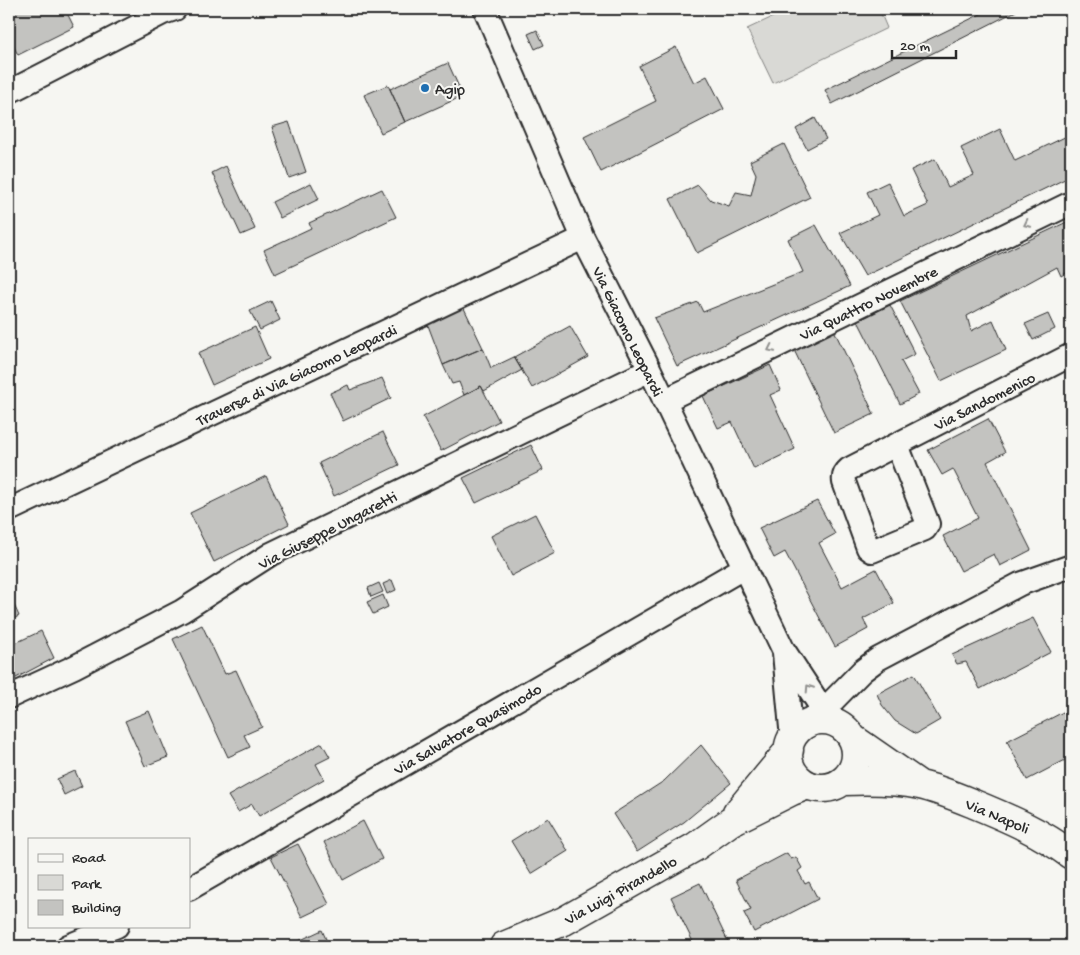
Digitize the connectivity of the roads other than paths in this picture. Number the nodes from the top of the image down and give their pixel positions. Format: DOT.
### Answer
graph roads {
  1 [pos="175,9"];
  2 [pos="485,9"];
  3 [pos="9,92"];
  4 [pos="1071,203"];
  5 [pos="583,238"];
  6 [pos="1071,355"];
  7 [pos="650,370"];
  8 [pos="664,402"];
  9 [pos="897,445"];
  10 [pos="9,510"];
  11 [pos="1071,566"];
  12 [pos="745,567"];
  13 [pos="784,650"];
  14 [pos="848,686"];
  15 [pos="9,697"];
  16 [pos="834,724"];
  17 [pos="790,744"];
  18 [pos="844,781"];
  19 [pos="808,785"];
  20 [pos="920,785"];
  21 [pos="730,822"];
  22 [pos="1071,855"];
  23 [pos="190,888"];
  24 [pos="112,928"];
  25 [pos="68,946"];
  26 [pos="504,946"];
  1 -- 3 [label="street"];
  2 -- 5 [label="street, Via Giacomo Leopardi"];
  4 -- 8 [label="street, Via Quattro Novembre, one-way"];
  5 -- 7 [label="street, Via Giacomo Leopardi"];
  5 -- 10 [label="street, Traversa di Via Giacomo Leopardi"];
  6 -- 9 [label="street, Via Sandomenico"];
  7 -- 8 [label="street, Via Giacomo Leopardi"];
  7 -- 15 [label="street, Via Giuseppe Ungaretti"];
  8 -- 12 [label="street, Via Giacomo Leopardi"];
  9 -- 9 [label="street, Via Sandomenico"];
  11 -- 14 [label="street"];
  12 -- 13 [label="street, Via Giacomo Leopardi"];
  12 -- 23 [label="street, Via Salvatore Quasimodo"];
  16 -- 13 [label="street, Via Giacomo Leopardi, one-way"];
  13 -- 17 [label="street, Via Giacomo Leopardi"];
  14 -- 16 [label="street"];
  14 -- 16 [label="street"];
  16 -- 17 [label="street"];
  16 -- 18 [label="street"];
  16 -- 20 [label="street, Via Napoli"];
  17 -- 19 [label="street"];
  17 -- 21 [label="street, Via Luigi Pirandello"];
  18 -- 19 [label="street"];
  18 -- 20 [label="street, Via Napoli"];
  19 -- 21 [label="street, Via Luigi Pirandello"];
  20 -- 22 [label="street, Via Napoli"];
  21 -- 26 [label="street, Via Luigi Pirandello"];
  24 -- 25 [label="street"];
}
